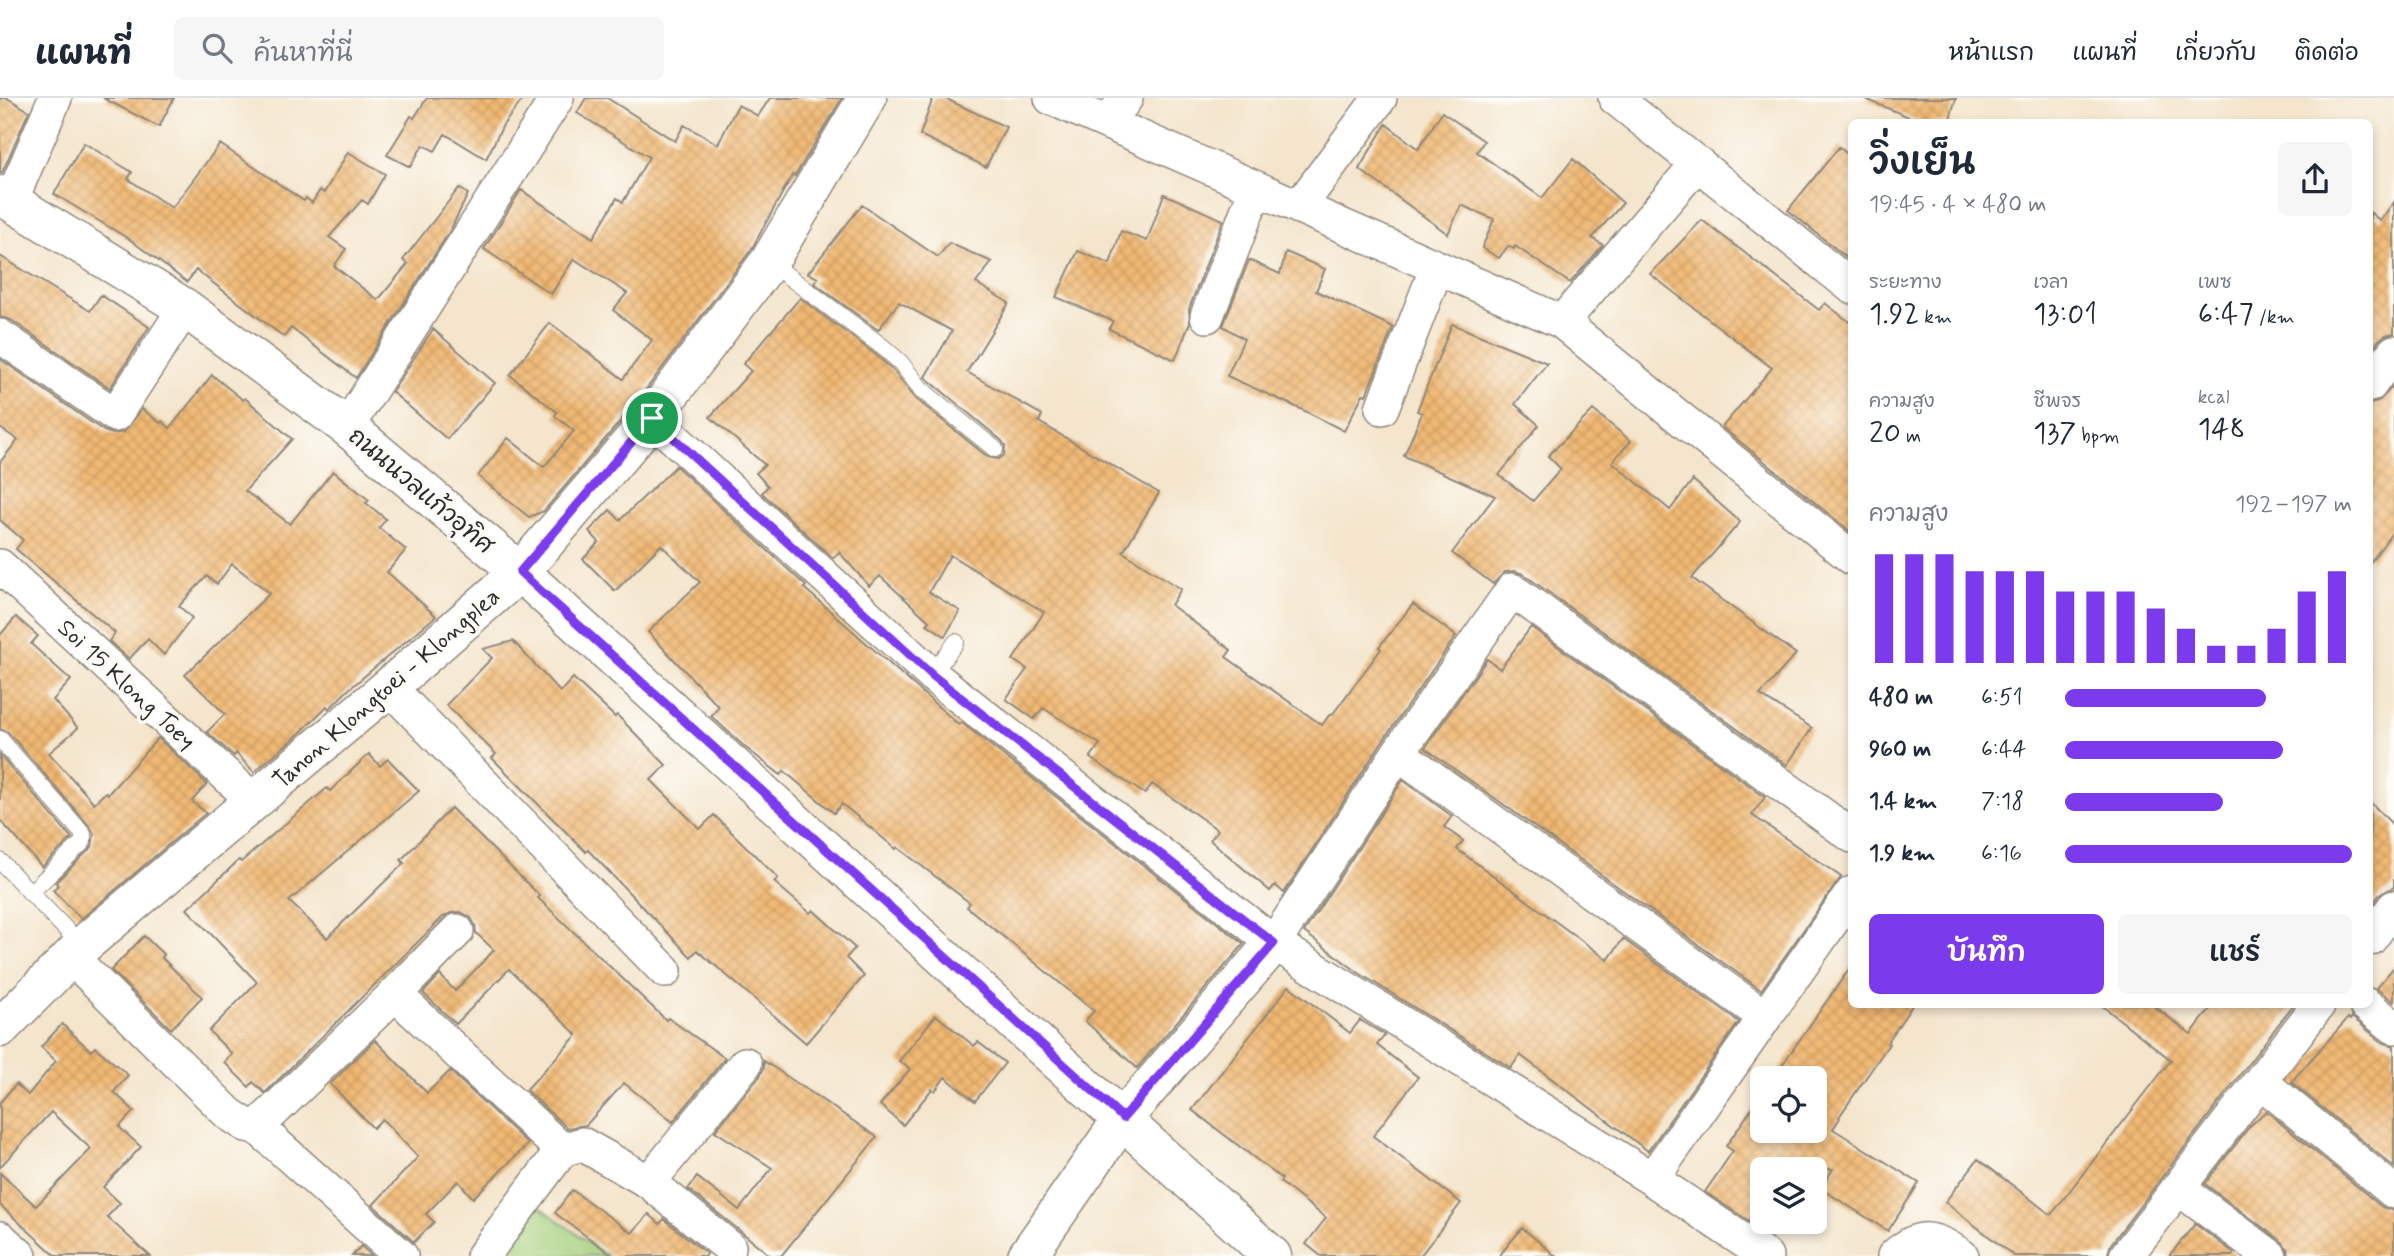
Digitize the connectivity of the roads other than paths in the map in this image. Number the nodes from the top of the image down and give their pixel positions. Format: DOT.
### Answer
graph roads {
  1 [pos="55,98"];
  2 [pos="557,98"];
  3 [pos="867,98"];
  4 [pos="1051,98"];
  5 [pos="1380,98"];
  6 [pos="1615,98"];
  7 [pos="1117,111"];
  8 [pos="1698,163"];
  9 [pos="1256,188"];
  10 [pos="5,198"];
  11 [pos="1299,207"];
  12 [pos="769,262"];
  13 [pos="1437,267"];
  14 [pos="1848,284"];
  15 [pos="185,307"];
  16 [pos="1207,316"];
  17 [pos="1562,323"];
  18 [pos="0,336"];
  19 [pos="2394,352"];
  20 [pos="2373,381"];
  21 [pos="1382,408"];
  22 [pos="652,418"];
  23 [pos="346,427"];
  24 [pos="995,449"];
  25 [pos="1848,555"];
  26 [pos="0,566"];
  27 [pos="520,572"];
  28 [pos="956,642"];
  29 [pos="932,675"];
  30 [pos="389,687"];
  31 [pos="0,739"];
  32 [pos="1398,753"];
  33 [pos="254,801"];
  34 [pos="1848,833"];
  35 [pos="0,861"];
  36 [pos="30,893"];
  37 [pos="1848,899"];
  38 [pos="2394,907"];
  39 [pos="457,931"];
  40 [pos="2373,935"];
  41 [pos="1274,943"];
  42 [pos="77,951"];
  43 [pos="665,971"];
  44 [pos="395,994"];
  45 [pos="2316,1008"];
  46 [pos="2370,1008"];
  47 [pos="1765,1017"];
  48 [pos="2394,1027"];
  49 [pos="0,1028"];
  50 [pos="745,1064"];
  51 [pos="2260,1081"];
  52 [pos="1123,1118"];
  53 [pos="243,1120"];
  54 [pos="562,1150"];
  55 [pos="1652,1180"];
  56 [pos="649,1182"];
  57 [pos="2178,1188"];
  58 [pos="2394,1192"];
  59 [pos="0,1238"];
  60 [pos="729,1247"];
  61 [pos="20,1256"];
  62 [pos="401,1256"];
  63 [pos="483,1256"];
  64 [pos="1027,1256"];
  65 [pos="1272,1256"];
  66 [pos="1766,1256"];
  67 [pos="1894,1256"];
  68 [pos="1962,1256"];
  69 [pos="2126,1256"];
  70 [pos="2270,1256"];
  1 -- 10 [label="street"];
  2 -- 23 [label="street"];
  3 -- 12 [label="street, Tanon Klongtoei - Klongplea"];
  4 -- 7 [label="street"];
  5 -- 11 [label="street"];
  6 -- 8 [label="street"];
  7 -- 9 [label="street"];
  8 -- 14 [label="street"];
  8 -- 17 [label="street"];
  9 -- 11 [label="street"];
  9 -- 16 [label="street"];
  10 -- 15 [label="street, ถนนนวลแก้วอุทิศ"];
  11 -- 13 [label="street"];
  12 -- 22 [label="street, Tanon Klongtoei - Klongplea"];
  12 -- 24 [label="lane"];
  13 -- 17 [label="street"];
  13 -- 21 [label="street"];
  15 -- 18 [label="street"];
  15 -- 23 [label="street, ถนนนวลแก้วอุทิศ"];
  17 -- 25 [label="street"];
  19 -- 20 [label="street"];
  22 -- 27 [label="street, Tanon Klongtoei - Klongplea"];
  22 -- 29 [label="street"];
  23 -- 27 [label="street, ถนนนวลแก้วอุทิศ"];
  26 -- 33 [label="street, Soi 15 Klong Toey"];
  27 -- 30 [label="street, Tanon Klongtoei - Klongplea"];
  27 -- 52 [label="street, ถนนนวลแก้วอุทิศ"];
  28 -- 29 [label="lane"];
  29 -- 41 [label="street"];
  30 -- 33 [label="street, Tanon Klongtoei - Klongplea"];
  30 -- 43 [label="street"];
  31 -- 36 [label="lane"];
  32 -- 34 [label="street"];
  32 -- 41 [label="street"];
  32 -- 47 [label="street"];
  33 -- 42 [label="street, Tanon Klongtoei - Klongplea"];
  35 -- 36 [label="lane"];
  36 -- 42 [label="lane"];
  37 -- 47 [label="street"];
  38 -- 40 [label="street"];
  39 -- 44 [label="street"];
  41 -- 52 [label="street"];
  41 -- 55 [label="street"];
  42 -- 49 [label="street, Tanon Klongtoei - Klongplea"];
  42 -- 53 [label="street"];
  44 -- 53 [label="street"];
  44 -- 54 [label="street"];
  45 -- 51 [label="street"];
  46 -- 48 [label="street"];
  47 -- 55 [label="street"];
  50 -- 56 [label="street"];
  51 -- 57 [label="street"];
  51 -- 58 [label="street"];
  52 -- 64 [label="street"];
  52 -- 65 [label="street, ถนนนวลแก้วอุทิศ"];
  53 -- 62 [label="street"];
  54 -- 56 [label="street"];
  54 -- 63 [label="street"];
  55 -- 66 [label="street"];
  56 -- 60 [label="street"];
  57 -- 69 [label="street"];
  57 -- 70 [label="street"];
  59 -- 61 [label="street"];
  67 -- 68 [label="street"];
}
